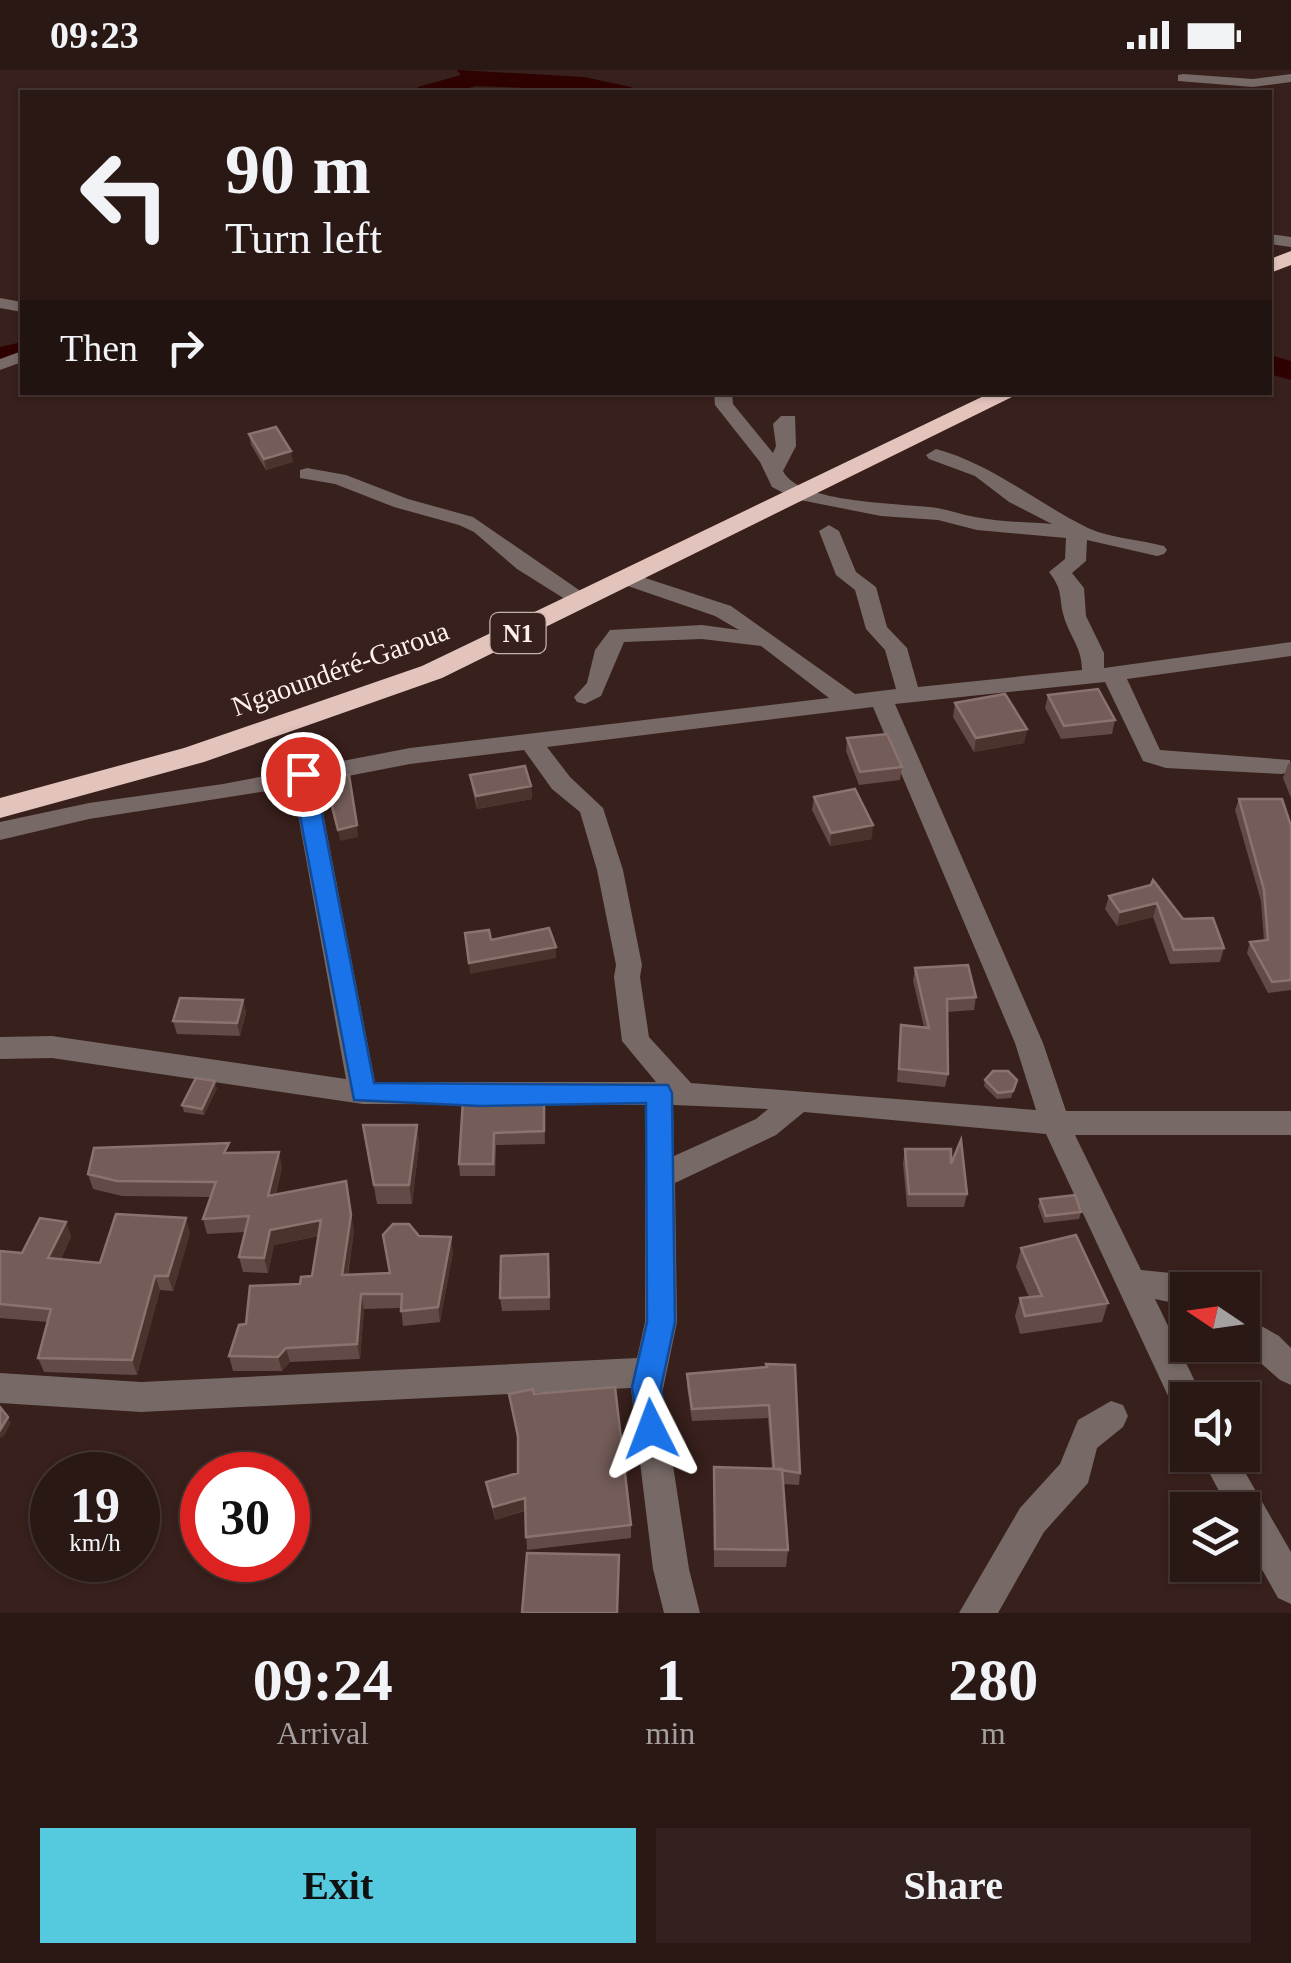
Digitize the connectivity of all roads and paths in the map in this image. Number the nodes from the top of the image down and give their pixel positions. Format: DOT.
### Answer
graph roads {
  1 [pos="1183,78"];
  2 [pos="1291,78"];
  3 [pos="723,395"];
  4 [pos="1004,395"];
  5 [pos="788,420"];
  6 [pos="936,455"];
  7 [pos="774,470"];
  8 [pos="308,474"];
  9 [pos="802,495"];
  10 [pos="829,531"];
  11 [pos="1080,533"];
  12 [pos="1157,550"];
  13 [pos="630,579"];
  14 [pos="584,601"];
  15 [pos="772,643"];
  16 [pos="1291,649"];
  17 [pos="1103,675"];
  18 [pos="585,697"];
  19 [pos="895,698"];
  20 [pos="851,703"];
  21 [pos="530,741"];
  22 [pos="1282,766"];
  23 [pos="303,774"];
  24 [pos="0,808"];
  25 [pos="0,830"];
  26 [pos="0,1048"];
  27 [pos="363,1092"];
  28 [pos="672,1093"];
  29 [pos="798,1100"];
  30 [pos="1055,1123"];
  31 [pos="1291,1123"];
  32 [pos="660,1176"];
  33 [pos="1130,1284"];
  34 [pos="1170,1287"];
  35 [pos="1260,1341"];
  36 [pos="1291,1370"];
  37 [pos="651,1372"];
  38 [pos="1178,1382"];
  39 [pos="0,1388"];
  40 [pos="1111,1416"];
  41 [pos="1227,1472"];
  42 [pos="1291,1586"];
  43 [pos="682,1613"];
  44 [pos="977,1613"];
  1 -- 2 [label="street"];
  3 -- 7 [label="street"];
  4 -- 9 [label="highway, Ngaoundéré-Garoua / N1"];
  5 -- 7 [label="street"];
  6 -- 11 [label="street"];
  7 -- 9 [label="street"];
  8 -- 14 [label="street"];
  9 -- 11 [label="street"];
  9 -- 13 [label="highway, Ngaoundéré-Garoua / N1"];
  10 -- 19 [label="street"];
  11 -- 12 [label="street"];
  11 -- 17 [label="street"];
  13 -- 14 [label="highway, Ngaoundéré-Garoua / N1"];
  13 -- 15 [label="street"];
  14 -- 24 [label="highway, Ngaoundéré-Garoua / N1"];
  15 -- 18 [label="street"];
  15 -- 20 [label="street"];
  16 -- 17 [label="street"];
  17 -- 19 [label="street"];
  17 -- 22 [label="street"];
  19 -- 20 [label="street"];
  19 -- 30 [label="street"];
  20 -- 21 [label="street"];
  21 -- 23 [label="street"];
  21 -- 28 [label="street"];
  23 -- 25 [label="street"];
  23 -- 27 [label="street"];
  26 -- 27 [label="street"];
  27 -- 28 [label="street"];
  28 -- 29 [label="street"];
  28 -- 32 [label="street"];
  29 -- 30 [label="street"];
  29 -- 32 [label="street"];
  30 -- 31 [label="street"];
  30 -- 33 [label="street"];
  32 -- 37 [label="street"];
  33 -- 34 [label="street"];
  33 -- 38 [label="street"];
  35 -- 36 [label="street"];
  37 -- 39 [label="street"];
  37 -- 43 [label="street"];
  40 -- 44 [label="street"];
  41 -- 42 [label="street"];
}
